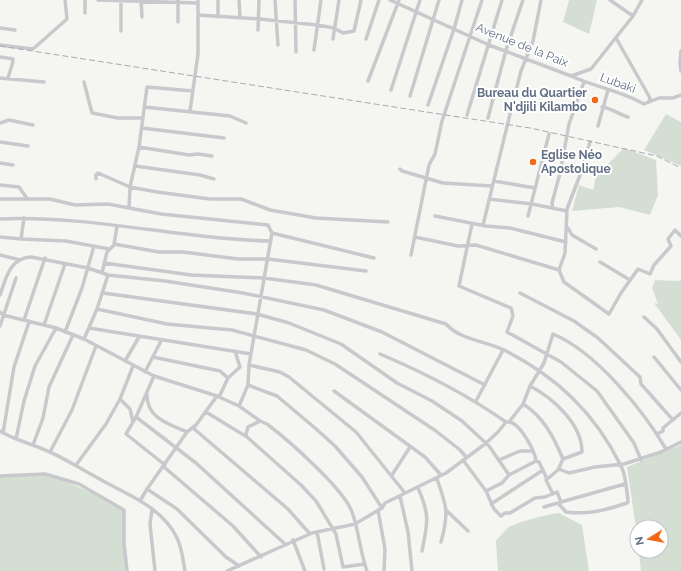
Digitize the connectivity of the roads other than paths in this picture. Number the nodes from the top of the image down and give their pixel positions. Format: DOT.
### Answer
graph roads {
  1 [pos="65,0"];
  2 [pos="85,0"];
  3 [pos="100,0"];
  4 [pos="121,0"];
  5 [pos="218,0"];
  6 [pos="240,0"];
  7 [pos="259,0"];
  8 [pos="275,0"];
  9 [pos="295,0"];
  10 [pos="321,0"];
  11 [pos="339,0"];
  12 [pos="361,0"];
  13 [pos="379,0"];
  14 [pos="390,0"];
  15 [pos="420,0"];
  16 [pos="440,0"];
  17 [pos="462,0"];
  18 [pos="482,0"];
  19 [pos="502,0"];
  20 [pos="523,0"];
  21 [pos="541,0"];
  22 [pos="610,0"];
  23 [pos="642,0"];
  24 [pos="141,1"];
  25 [pos="158,1"];
  26 [pos="178,1"];
  27 [pos="198,2"];
  28 [pos="398,2"];
  29 [pos="85,13"];
  30 [pos="417,13"];
  31 [pos="198,15"];
  32 [pos="633,16"];
  33 [pos="142,17"];
  34 [pos="218,17"];
  35 [pos="240,17"];
  36 [pos="260,18"];
  37 [pos="275,21"];
  38 [pos="434,21"];
  39 [pos="178,22"];
  40 [pos="296,24"];
  41 [pos="317,25"];
  42 [pos="0,28"];
  43 [pos="334,28"];
  44 [pos="454,29"];
  45 [pos="15,30"];
  46 [pos="258,30"];
  47 [pos="121,31"];
  48 [pos="470,36"];
  49 [pos="616,38"];
  50 [pos="333,39"];
  51 [pos="366,39"];
  52 [pos="0,45"];
  53 [pos="278,45"];
  54 [pos="489,45"];
  55 [pos="314,50"];
  56 [pos="506,50"];
  57 [pos="681,51"];
  58 [pos="296,52"];
  59 [pos="0,57"];
  60 [pos="526,59"];
  61 [pos="680,63"];
  62 [pos="681,71"];
  63 [pos="571,76"];
  64 [pos="0,78"];
  65 [pos="8,79"];
  66 [pos="368,81"];
  67 [pos="44,82"];
  68 [pos="84,82"];
  69 [pos="584,82"];
  70 [pos="391,90"];
  71 [pos="608,90"];
  72 [pos="193,91"];
  73 [pos="681,95"];
  74 [pos="410,96"];
  75 [pos="649,102"];
  76 [pos="428,105"];
  77 [pos="144,107"];
  78 [pos="602,107"];
  79 [pos="190,111"];
  80 [pos="467,115"];
  81 [pos="628,117"];
  82 [pos="143,118"];
  83 [pos="488,118"];
  84 [pos="0,122"];
  85 [pos="246,123"];
  86 [pos="33,125"];
  87 [pos="598,126"];
  88 [pos="142,128"];
  89 [pos="549,134"];
  90 [pos="224,138"];
  91 [pos="0,142"];
  92 [pos="590,142"];
  93 [pos="28,146"];
  94 [pos="139,147"];
  95 [pos="212,156"];
  96 [pos="0,163"];
  97 [pos="14,165"];
  98 [pos="135,166"];
  99 [pos="400,169"];
  100 [pos="426,178"];
  101 [pos="96,179"];
  102 [pos="214,179"];
  103 [pos="494,181"];
  104 [pos="0,185"];
  105 [pos="492,186"];
  106 [pos="130,187"];
  107 [pos="535,188"];
  108 [pos="26,198"];
  109 [pos="0,199"];
  110 [pos="489,199"];
  111 [pos="532,204"];
  112 [pos="129,208"];
  113 [pos="553,208"];
  114 [pos="567,211"];
  115 [pos="435,216"];
  116 [pos="528,216"];
  117 [pos="24,218"];
  118 [pos="0,219"];
  119 [pos="388,222"];
  120 [pos="472,224"];
  121 [pos="483,225"];
  122 [pos="117,226"];
  123 [pos="567,227"];
  124 [pos="272,233"];
  125 [pos="681,236"];
  126 [pos="0,237"];
  127 [pos="415,237"];
  128 [pos="21,239"];
  129 [pos="271,241"];
  130 [pos="566,242"];
  131 [pos="114,244"];
  132 [pos="467,245"];
  133 [pos="94,246"];
  134 [pos="109,249"];
  135 [pos="596,249"];
  136 [pos="0,255"];
  137 [pos="411,255"];
  138 [pos="45,258"];
  139 [pos="374,258"];
  140 [pos="268,259"];
  141 [pos="20,260"];
  142 [pos="600,262"];
  143 [pos="104,263"];
  144 [pos="65,264"];
  145 [pos="88,268"];
  146 [pos="559,270"];
  147 [pos="366,271"];
  148 [pos="102,273"];
  149 [pos="108,275"];
  150 [pos="16,278"];
  151 [pos="264,278"];
  152 [pos="630,280"];
  153 [pos="103,293"];
  154 [pos="520,293"];
  155 [pos="0,294"];
  156 [pos="260,297"];
  157 [pos="97,309"];
  158 [pos="2,314"];
  159 [pos="258,314"];
  160 [pos="644,318"];
  161 [pos="24,320"];
  162 [pos="29,322"];
  163 [pos="44,325"];
  164 [pos="0,326"];
  165 [pos="56,328"];
  166 [pos="89,328"];
  167 [pos="65,332"];
  168 [pos="73,335"];
  169 [pos="255,336"];
  170 [pos="139,337"];
  171 [pos="84,339"];
  172 [pos="161,340"];
  173 [pos="96,346"];
  174 [pos="503,350"];
  175 [pos="235,351"];
  176 [pos="251,354"];
  177 [pos="380,354"];
  178 [pos="546,355"];
  179 [pos="153,357"];
  180 [pos="654,357"];
  181 [pos="125,361"];
  182 [pos="681,362"];
  183 [pos="249,365"];
  184 [pos="133,366"];
  185 [pos="145,372"];
  186 [pos="539,372"];
  187 [pos="154,376"];
  188 [pos="228,378"];
  189 [pos="248,385"];
  190 [pos="485,385"];
  191 [pos="530,386"];
  192 [pos="681,390"];
  193 [pos="147,392"];
  194 [pos="334,392"];
  195 [pos="218,397"];
  196 [pos="120,399"];
  197 [pos="476,401"];
  198 [pos="523,404"];
  199 [pos="239,406"];
  200 [pos="206,412"];
  201 [pos="681,413"];
  202 [pos="136,417"];
  203 [pos="673,420"];
  204 [pos="260,421"];
  205 [pos="133,422"];
  206 [pos="508,422"];
  207 [pos="193,428"];
  208 [pos="1,432"];
  209 [pos="187,432"];
  210 [pos="657,434"];
  211 [pos="247,437"];
  212 [pos="16,439"];
  213 [pos="681,442"];
  214 [pos="485,444"];
  215 [pos="33,445"];
  216 [pos="529,445"];
  217 [pos="410,447"];
  218 [pos="176,448"];
  219 [pos="666,449"];
  220 [pos="520,451"];
  221 [pos="532,451"];
  222 [pos="50,452"];
  223 [pos="464,458"];
  224 [pos="563,459"];
  225 [pos="499,460"];
  226 [pos="536,460"];
  227 [pos="641,460"];
  228 [pos="76,465"];
  229 [pos="621,465"];
  230 [pos="164,466"];
  231 [pos="559,469"];
  232 [pos="542,470"];
  233 [pos="392,475"];
  234 [pos="441,475"];
  235 [pos="509,475"];
  236 [pos="0,476"];
  237 [pos="437,479"];
  238 [pos="547,479"];
  239 [pos="626,484"];
  240 [pos="418,488"];
  241 [pos="147,489"];
  242 [pos="486,491"];
  243 [pos="405,493"];
  244 [pos="553,494"];
  245 [pos="400,496"];
  246 [pos="140,501"];
  247 [pos="559,503"];
  248 [pos="492,504"];
  249 [pos="446,506"];
  250 [pos="544,506"];
  251 [pos="152,509"];
  252 [pos="380,509"];
  253 [pos="355,524"];
  254 [pos="334,530"];
  255 [pos="468,531"];
  256 [pos="317,532"];
  257 [pos="310,534"];
  258 [pos="294,540"];
  259 [pos="441,542"];
  260 [pos="285,544"];
  261 [pos="422,551"];
  262 [pos="261,557"];
  263 [pos="365,564"];
  264 [pos="239,566"];
  265 [pos="324,569"];
  266 [pos="127,571"];
  267 [pos="155,571"];
  268 [pos="185,571"];
  269 [pos="228,571"];
  270 [pos="306,571"];
  271 [pos="367,571"];
  272 [pos="384,571"];
  273 [pos="412,571"];
  1 -- 52 [label="street"];
  2 -- 29 [label="street"];
  3 -- 4 [label="street"];
  4 -- 24 [label="street"];
  4 -- 47 [label="street"];
  5 -- 34 [label="street"];
  6 -- 35 [label="street"];
  7 -- 36 [label="street"];
  8 -- 37 [label="street"];
  9 -- 40 [label="street"];
  10 -- 41 [label="street"];
  11 -- 43 [label="street"];
  12 -- 43 [label="street"];
  13 -- 51 [label="street"];
  14 -- 28 [label="street, Avenue de la Paix"];
  15 -- 30 [label="street"];
  16 -- 38 [label="street"];
  17 -- 44 [label="street"];
  18 -- 48 [label="street"];
  19 -- 54 [label="street"];
  20 -- 56 [label="street"];
  21 -- 60 [label="street"];
  22 -- 32 [label="street"];
  23 -- 32 [label="street, Avenue de la Paix"];
  24 -- 25 [label="street"];
  24 -- 33 [label="street"];
  25 -- 26 [label="street"];
  26 -- 27 [label="street"];
  26 -- 39 [label="street"];
  27 -- 31 [label="street"];
  28 -- 30 [label="street, Avenue de la Paix"];
  28 -- 66 [label="street"];
  30 -- 38 [label="street, Avenue de la Paix"];
  30 -- 70 [label="street"];
  31 -- 34 [label="street"];
  31 -- 72 [label="street"];
  32 -- 49 [label="street, Avenue de la Paix"];
  34 -- 35 [label="street"];
  35 -- 36 [label="street"];
  36 -- 37 [label="street"];
  36 -- 46 [label="street"];
  37 -- 40 [label="street"];
  37 -- 53 [label="street"];
  38 -- 44 [label="street, Avenue de la Paix"];
  38 -- 74 [label="street"];
  40 -- 41 [label="street"];
  40 -- 58 [label="street"];
  41 -- 43 [label="street"];
  41 -- 55 [label="street"];
  42 -- 45 [label="street"];
  43 -- 50 [label="street"];
  44 -- 48 [label="street, Avenue de la Paix"];
  44 -- 76 [label="street"];
  48 -- 54 [label="street, Avenue de la Paix"];
  48 -- 100 [label="street"];
  49 -- 63 [label="street, Avenue de la Paix"];
  49 -- 75 [label="street"];
  54 -- 56 [label="street, Avenue de la Paix"];
  54 -- 80 [label="street"];
  56 -- 60 [label="street, Avenue de la Paix"];
  56 -- 83 [label="street"];
  57 -- 61 [label="street"];
  59 -- 65 [label="street"];
  60 -- 63 [label="street, Avenue de la Paix"];
  60 -- 103 [label="street"];
  61 -- 62 [label="street"];
  63 -- 69 [label="street, Lubaki"];
  64 -- 65 [label="street"];
  65 -- 67 [label="street"];
  68 -- 82 [label="street"];
  69 -- 71 [label="street, Lubaki"];
  69 -- 113 [label="street"];
  71 -- 75 [label="street, Lubaki"];
  71 -- 78 [label="street"];
  72 -- 77 [label="street"];
  72 -- 79 [label="street"];
  73 -- 75 [label="street, Lubaki"];
  77 -- 79 [label="street"];
  77 -- 82 [label="street"];
  78 -- 81 [label="street"];
  78 -- 87 [label="street"];
  79 -- 85 [label="street"];
  82 -- 88 [label="street"];
  84 -- 86 [label="street"];
  88 -- 90 [label="street"];
  88 -- 94 [label="street"];
  89 -- 107 [label="street"];
  91 -- 93 [label="street"];
  92 -- 114 [label="street"];
  94 -- 95 [label="street"];
  94 -- 98 [label="street"];
  96 -- 97 [label="street"];
  98 -- 102 [label="street"];
  98 -- 106 [label="street"];
  99 -- 100 [label="street"];
  100 -- 105 [label="street"];
  100 -- 127 [label="street"];
  101 -- 106 [label="street"];
  103 -- 105 [label="street"];
  103 -- 107 [label="street"];
  104 -- 108 [label="street"];
  105 -- 110 [label="street"];
  106 -- 112 [label="street"];
  106 -- 119 [label="street"];
  107 -- 111 [label="street"];
  108 -- 109 [label="street"];
  108 -- 112 [label="street"];
  110 -- 111 [label="street"];
  110 -- 121 [label="street"];
  111 -- 113 [label="street"];
  111 -- 116 [label="street"];
  112 -- 124 [label="street"];
  113 -- 114 [label="street"];
  114 -- 123 [label="street"];
  115 -- 120 [label="street"];
  117 -- 118 [label="street"];
  117 -- 122 [label="street"];
  117 -- 128 [label="street"];
  120 -- 121 [label="street"];
  120 -- 132 [label="street"];
  121 -- 130 [label="street"];
  122 -- 129 [label="street"];
  122 -- 131 [label="street"];
  123 -- 130 [label="street"];
  123 -- 135 [label="street"];
  124 -- 129 [label="street"];
  124 -- 139 [label="street"];
  125 -- 152 [label="street"];
  126 -- 128 [label="street"];
  127 -- 132 [label="street"];
  127 -- 137 [label="street"];
  128 -- 133 [label="street"];
  129 -- 140 [label="street"];
  130 -- 146 [label="street"];
  131 -- 134 [label="street"];
  131 -- 140 [label="street"];
  132 -- 146 [label="street"];
  132 -- 178 [label="street"];
  133 -- 134 [label="street"];
  133 -- 145 [label="street"];
  134 -- 143 [label="street"];
  136 -- 141 [label="street"];
  138 -- 141 [label="street"];
  138 -- 144 [label="street"];
  138 -- 161 [label="street"];
  140 -- 147 [label="street"];
  140 -- 151 [label="street"];
  141 -- 155 [label="street"];
  142 -- 152 [label="street"];
  143 -- 148 [label="street"];
  143 -- 151 [label="street"];
  144 -- 145 [label="street"];
  144 -- 163 [label="street"];
  145 -- 148 [label="street"];
  145 -- 167 [label="street"];
  146 -- 152 [label="street"];
  148 -- 149 [label="street"];
  149 -- 153 [label="street"];
  149 -- 156 [label="street"];
  150 -- 158 [label="street"];
  151 -- 156 [label="street"];
  151 -- 174 [label="street"];
  153 -- 157 [label="street"];
  153 -- 159 [label="street"];
  154 -- 203 [label="street"];
  156 -- 159 [label="street"];
  156 -- 190 [label="street"];
  157 -- 166 [label="street"];
  157 -- 169 [label="street"];
  158 -- 161 [label="street"];
  158 -- 164 [label="street"];
  159 -- 169 [label="street"];
  159 -- 214 [label="street"];
  160 -- 182 [label="street"];
  161 -- 162 [label="street"];
  162 -- 163 [label="street"];
  162 -- 208 [label="street"];
  163 -- 165 [label="street"];
  165 -- 167 [label="street"];
  165 -- 212 [label="street"];
  166 -- 170 [label="street"];
  166 -- 171 [label="street"];
  167 -- 168 [label="street"];
  168 -- 171 [label="street"];
  168 -- 215 [label="street"];
  169 -- 176 [label="street"];
  169 -- 223 [label="street"];
  170 -- 172 [label="street"];
  170 -- 181 [label="street"];
  171 -- 173 [label="street"];
  172 -- 175 [label="street"];
  172 -- 179 [label="street"];
  173 -- 181 [label="street"];
  173 -- 222 [label="street"];
  174 -- 186 [label="street"];
  174 -- 190 [label="street"];
  175 -- 176 [label="street"];
  175 -- 188 [label="street"];
  176 -- 183 [label="street"];
  177 -- 197 [label="street"];
  178 -- 186 [label="street"];
  178 -- 210 [label="street"];
  178 -- 227 [label="street"];
  179 -- 185 [label="street"];
  179 -- 188 [label="street"];
  180 -- 192 [label="street"];
  181 -- 184 [label="street"];
  183 -- 189 [label="street"];
  183 -- 233 [label="street"];
  184 -- 185 [label="street"];
  184 -- 196 [label="street"];
  185 -- 187 [label="street"];
  186 -- 191 [label="street"];
  186 -- 229 [label="street"];
  187 -- 193 [label="street"];
  187 -- 195 [label="street"];
  188 -- 195 [label="street"];
  189 -- 199 [label="street"];
  189 -- 252 [label="street"];
  190 -- 197 [label="street"];
  191 -- 198 [label="street"];
  191 -- 224 [label="street"];
  193 -- 202 [label="street"];
  193 -- 209 [label="street"];
  194 -- 217 [label="street"];
  195 -- 199 [label="street"];
  195 -- 200 [label="street"];
  196 -- 205 [label="street"];
  196 -- 228 [label="street"];
  197 -- 206 [label="street"];
  198 -- 206 [label="street"];
  198 -- 224 [label="street"];
  199 -- 204 [label="street"];
  200 -- 207 [label="street"];
  200 -- 211 [label="street"];
  201 -- 203 [label="street"];
  202 -- 205 [label="street"];
  202 -- 218 [label="street"];
  203 -- 210 [label="street"];
  204 -- 211 [label="street"];
  204 -- 253 [label="street"];
  205 -- 230 [label="street"];
  206 -- 214 [label="street"];
  206 -- 216 [label="street"];
  207 -- 209 [label="street"];
  207 -- 257 [label="street"];
  208 -- 212 [label="street"];
  209 -- 218 [label="street"];
  210 -- 219 [label="street"];
  211 -- 254 [label="street"];
  212 -- 215 [label="street"];
  213 -- 219 [label="street"];
  214 -- 223 [label="street"];
  214 -- 225 [label="street"];
  215 -- 222 [label="street"];
  216 -- 220 [label="street"];
  216 -- 221 [label="street"];
  217 -- 233 [label="street"];
  217 -- 234 [label="street"];
  218 -- 230 [label="street"];
  218 -- 260 [label="street"];
  219 -- 227 [label="street"];
  220 -- 221 [label="street"];
  220 -- 225 [label="street"];
  221 -- 226 [label="street"];
  222 -- 228 [label="street"];
  223 -- 234 [label="street"];
  223 -- 242 [label="street"];
  224 -- 231 [label="street"];
  225 -- 235 [label="street"];
  226 -- 232 [label="street"];
  226 -- 235 [label="street"];
  227 -- 229 [label="street"];
  228 -- 246 [label="street"];
  229 -- 231 [label="street"];
  229 -- 239 [label="street"];
  230 -- 241 [label="street"];
  230 -- 262 [label="street"];
  231 -- 238 [label="street"];
  232 -- 238 [label="street"];
  232 -- 248 [label="street"];
  233 -- 243 [label="street"];
  234 -- 237 [label="street"];
  235 -- 242 [label="street"];
  236 -- 266 [label="street"];
  237 -- 240 [label="street"];
  237 -- 249 [label="street"];
  238 -- 244 [label="street"];
  239 -- 247 [label="street"];
  239 -- 247 [label="street"];
  240 -- 243 [label="street"];
  240 -- 261 [label="street"];
  241 -- 246 [label="street"];
  241 -- 264 [label="street"];
  242 -- 248 [label="street"];
  243 -- 245 [label="street"];
  244 -- 247 [label="street"];
  244 -- 248 [label="street"];
  245 -- 252 [label="street"];
  245 -- 273 [label="street"];
  246 -- 251 [label="street"];
  247 -- 250 [label="street"];
  249 -- 255 [label="street"];
  249 -- 259 [label="street"];
  251 -- 267 [label="street"];
  251 -- 268 [label="street"];
  252 -- 253 [label="street"];
  252 -- 272 [label="street"];
  253 -- 254 [label="street"];
  253 -- 263 [label="street"];
  254 -- 256 [label="street"];
  254 -- 263 [label="street"];
  256 -- 257 [label="street"];
  256 -- 265 [label="street"];
  257 -- 258 [label="street"];
  258 -- 260 [label="street"];
  258 -- 270 [label="street"];
  260 -- 262 [label="street"];
  262 -- 264 [label="street"];
  263 -- 271 [label="street"];
  264 -- 269 [label="street"];
}
